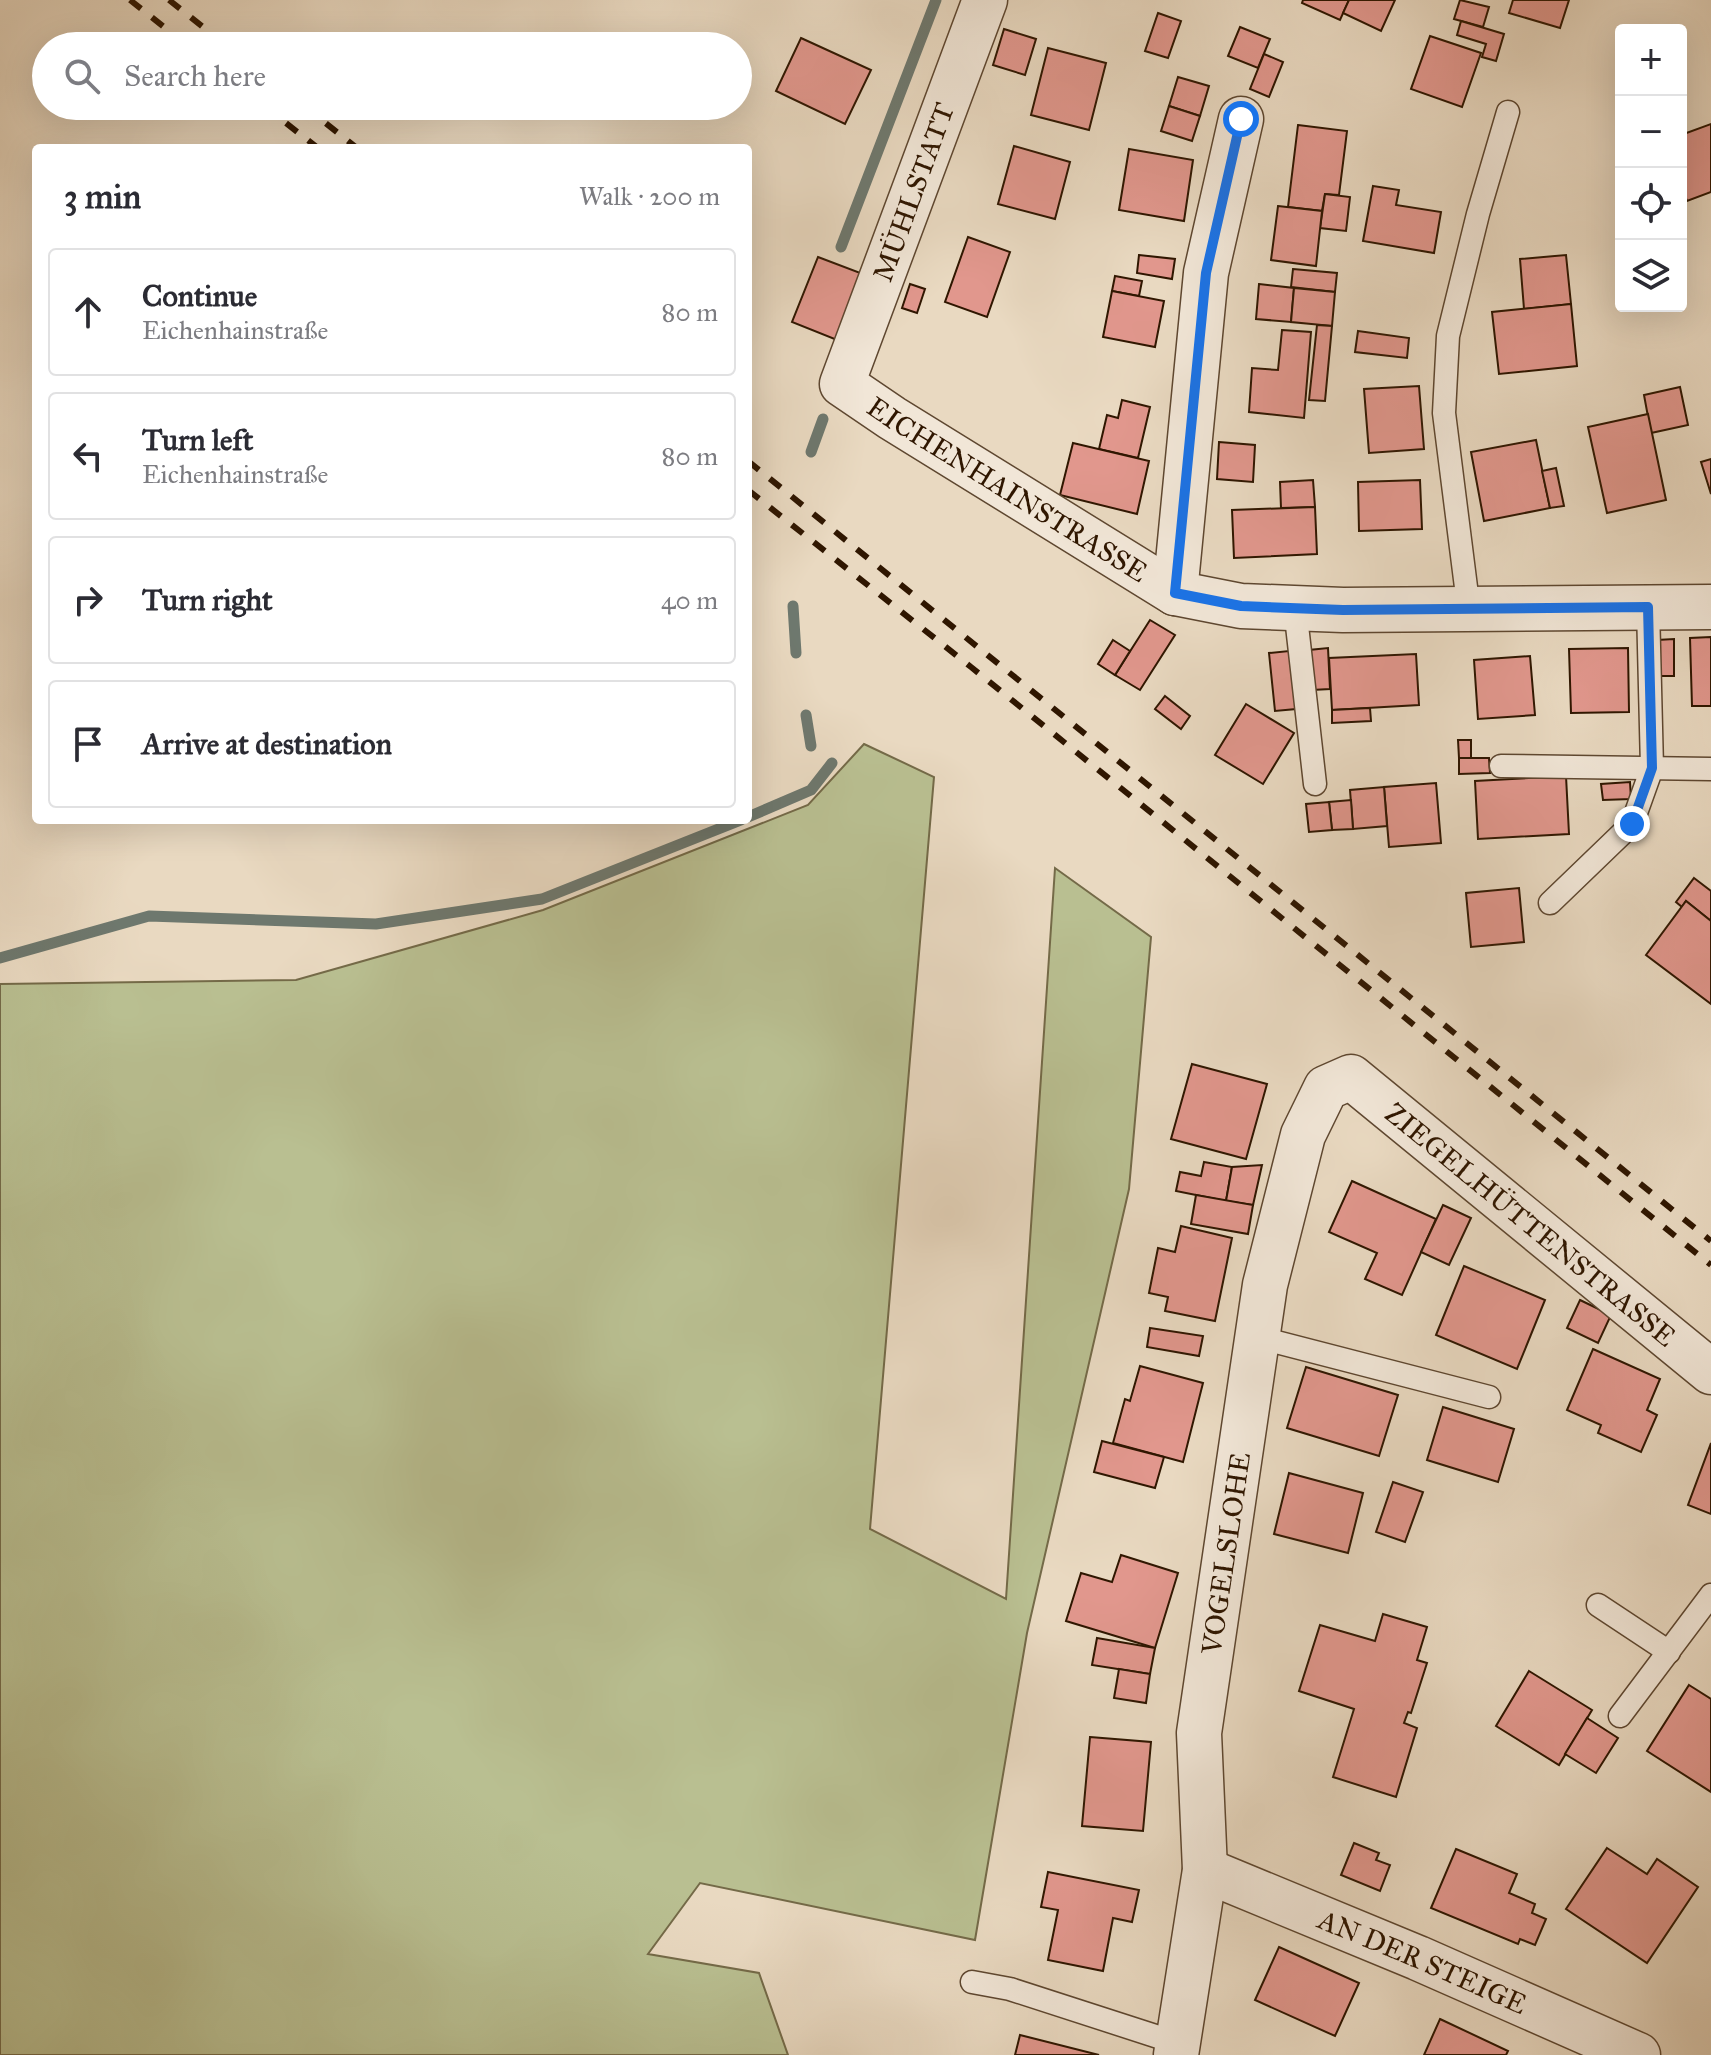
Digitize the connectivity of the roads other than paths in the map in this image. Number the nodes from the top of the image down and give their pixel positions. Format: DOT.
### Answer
graph roads {
  1 [pos="985,0"];
  2 [pos="1508,112"];
  3 [pos="1241,119"];
  4 [pos="842,384"];
  5 [pos="1175,593"];
  6 [pos="1648,607"];
  7 [pos="1711,607"];
  8 [pos="1295,608"];
  9 [pos="1469,611"];
  10 [pos="1501,766"];
  11 [pos="1652,768"];
  12 [pos="1711,769"];
  13 [pos="1315,784"];
  14 [pos="1550,903"];
  15 [pos="1351,1077"];
  16 [pos="1257,1337"];
  17 [pos="1711,1372"];
  18 [pos="1489,1397"];
  19 [pos="1711,1595"];
  20 [pos="1598,1605"];
  21 [pos="1669,1652"];
  22 [pos="1620,1716"];
  23 [pos="1205,1870"];
  24 [pos="972,1982"];
  25 [pos="1177,2049"];
  26 [pos="1638,2055"];
  1 -- 4 [label="street, MÜHLSTATT"];
  2 -- 9 [label="lane"];
  3 -- 5 [label="street, EICHENHAINSTRASSE"];
  4 -- 5 [label="street, EICHENHAINSTRASSE"];
  5 -- 8 [label="street, EICHENHAINSTRASSE"];
  6 -- 7 [label="street, EICHENHAINSTRASSE"];
  6 -- 9 [label="street, EICHENHAINSTRASSE"];
  6 -- 11 [label="lane"];
  8 -- 9 [label="street, EICHENHAINSTRASSE"];
  8 -- 13 [label="lane"];
  10 -- 11 [label="lane"];
  11 -- 12 [label="lane"];
  11 -- 14 [label="lane"];
  15 -- 16 [label="street, VOGELSLOHE"];
  15 -- 17 [label="street, ZIEGELHÜTTENSTRASSE"];
  16 -- 18 [label="lane"];
  16 -- 23 [label="street, VOGELSLOHE"];
  19 -- 21 [label="lane"];
  20 -- 21 [label="lane"];
  21 -- 22 [label="lane"];
  23 -- 25 [label="street, VOGELSLOHE"];
  23 -- 26 [label="street, AN DER STEIGE"];
  24 -- 25 [label="lane"];
}
